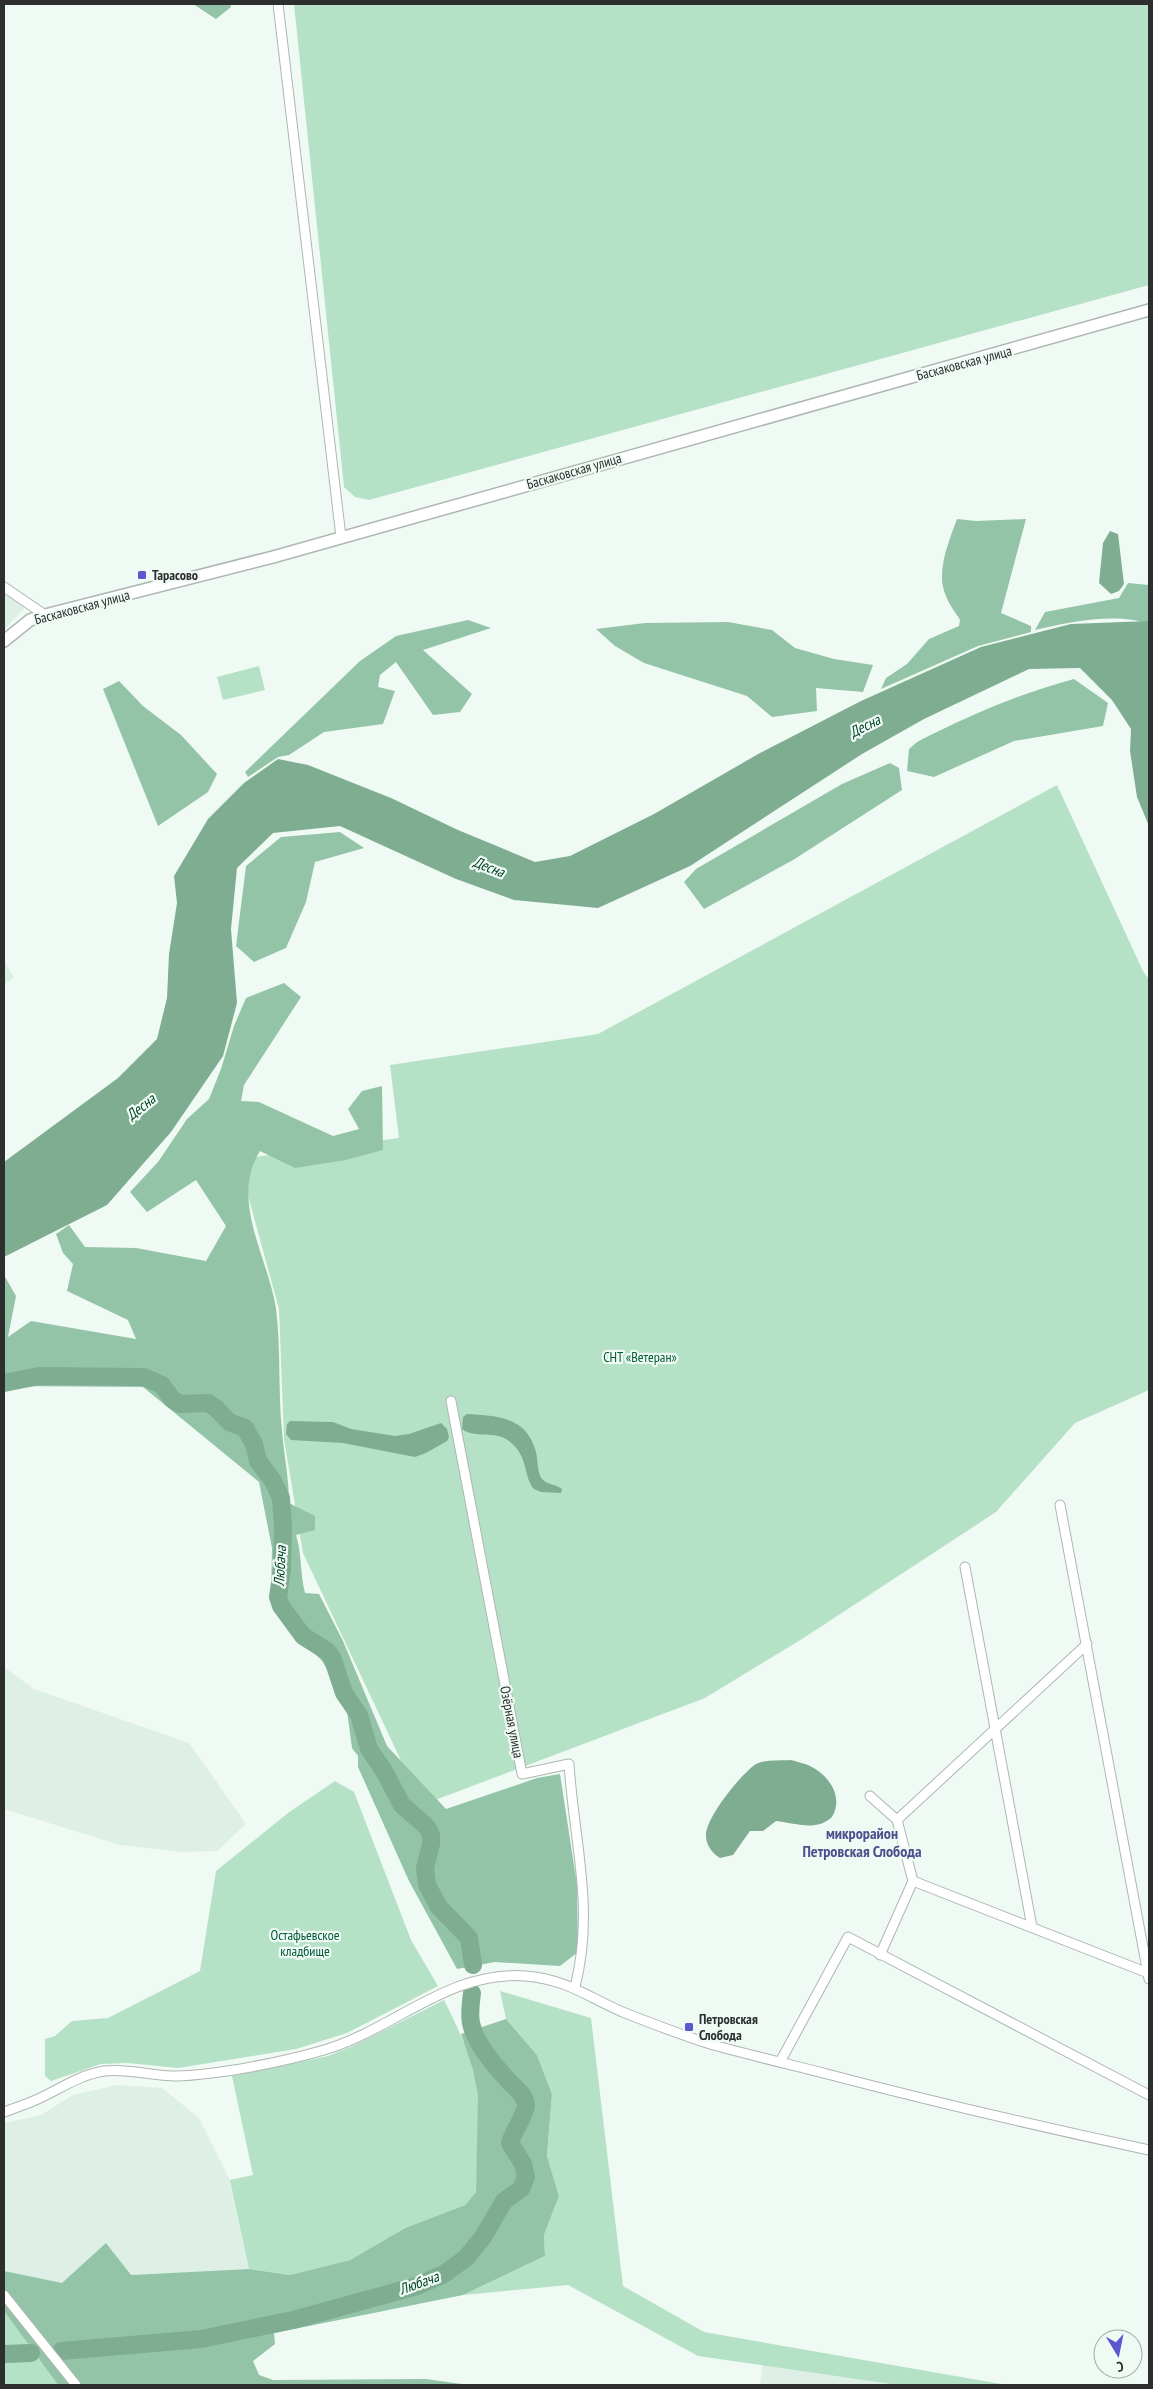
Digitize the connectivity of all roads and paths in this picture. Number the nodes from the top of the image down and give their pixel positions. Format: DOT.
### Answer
graph roads {
  1 [pos="278,4"];
  2 [pos="1149,310"];
  3 [pos="341,538"];
  4 [pos="4,587"];
  5 [pos="45,615"];
  6 [pos="4,641"];
  7 [pos="451,1401"];
  8 [pos="1060,1505"];
  9 [pos="965,1567"];
  10 [pos="1087,1644"];
  11 [pos="994,1730"];
  12 [pos="870,1796"];
  13 [pos="897,1820"];
  14 [pos="912,1881"];
  15 [pos="1032,1927"];
  16 [pos="880,1954"];
  17 [pos="1149,1976"];
  18 [pos="575,1987"];
  19 [pos="780,2062"];
  20 [pos="1149,2095"];
  21 [pos="4,2112"];
  22 [pos="1149,2150"];
  23 [pos="4,2295"];
  24 [pos="76,2385"];
  1 -- 3 [label="street"];
  2 -- 3 [label="street, Баскаковская улица"];
  3 -- 5 [label="street, Баскаковская улица"];
  4 -- 5 [label="street"];
  5 -- 6 [label="street, Баскаковская улица"];
  7 -- 18 [label="street, Озёрная улица"];
  8 -- 10 [label="street"];
  9 -- 11 [label="street"];
  10 -- 11 [label="street"];
  10 -- 17 [label="street"];
  11 -- 13 [label="street"];
  11 -- 15 [label="street"];
  12 -- 13 [label="street"];
  13 -- 14 [label="street"];
  14 -- 15 [label="street"];
  14 -- 16 [label="street"];
  15 -- 17 [label="street"];
  16 -- 19 [label="street"];
  16 -- 20 [label="street"];
  18 -- 19 [label="street"];
  18 -- 21 [label="street"];
  19 -- 22 [label="street"];
  23 -- 24 [label="street"];
}
